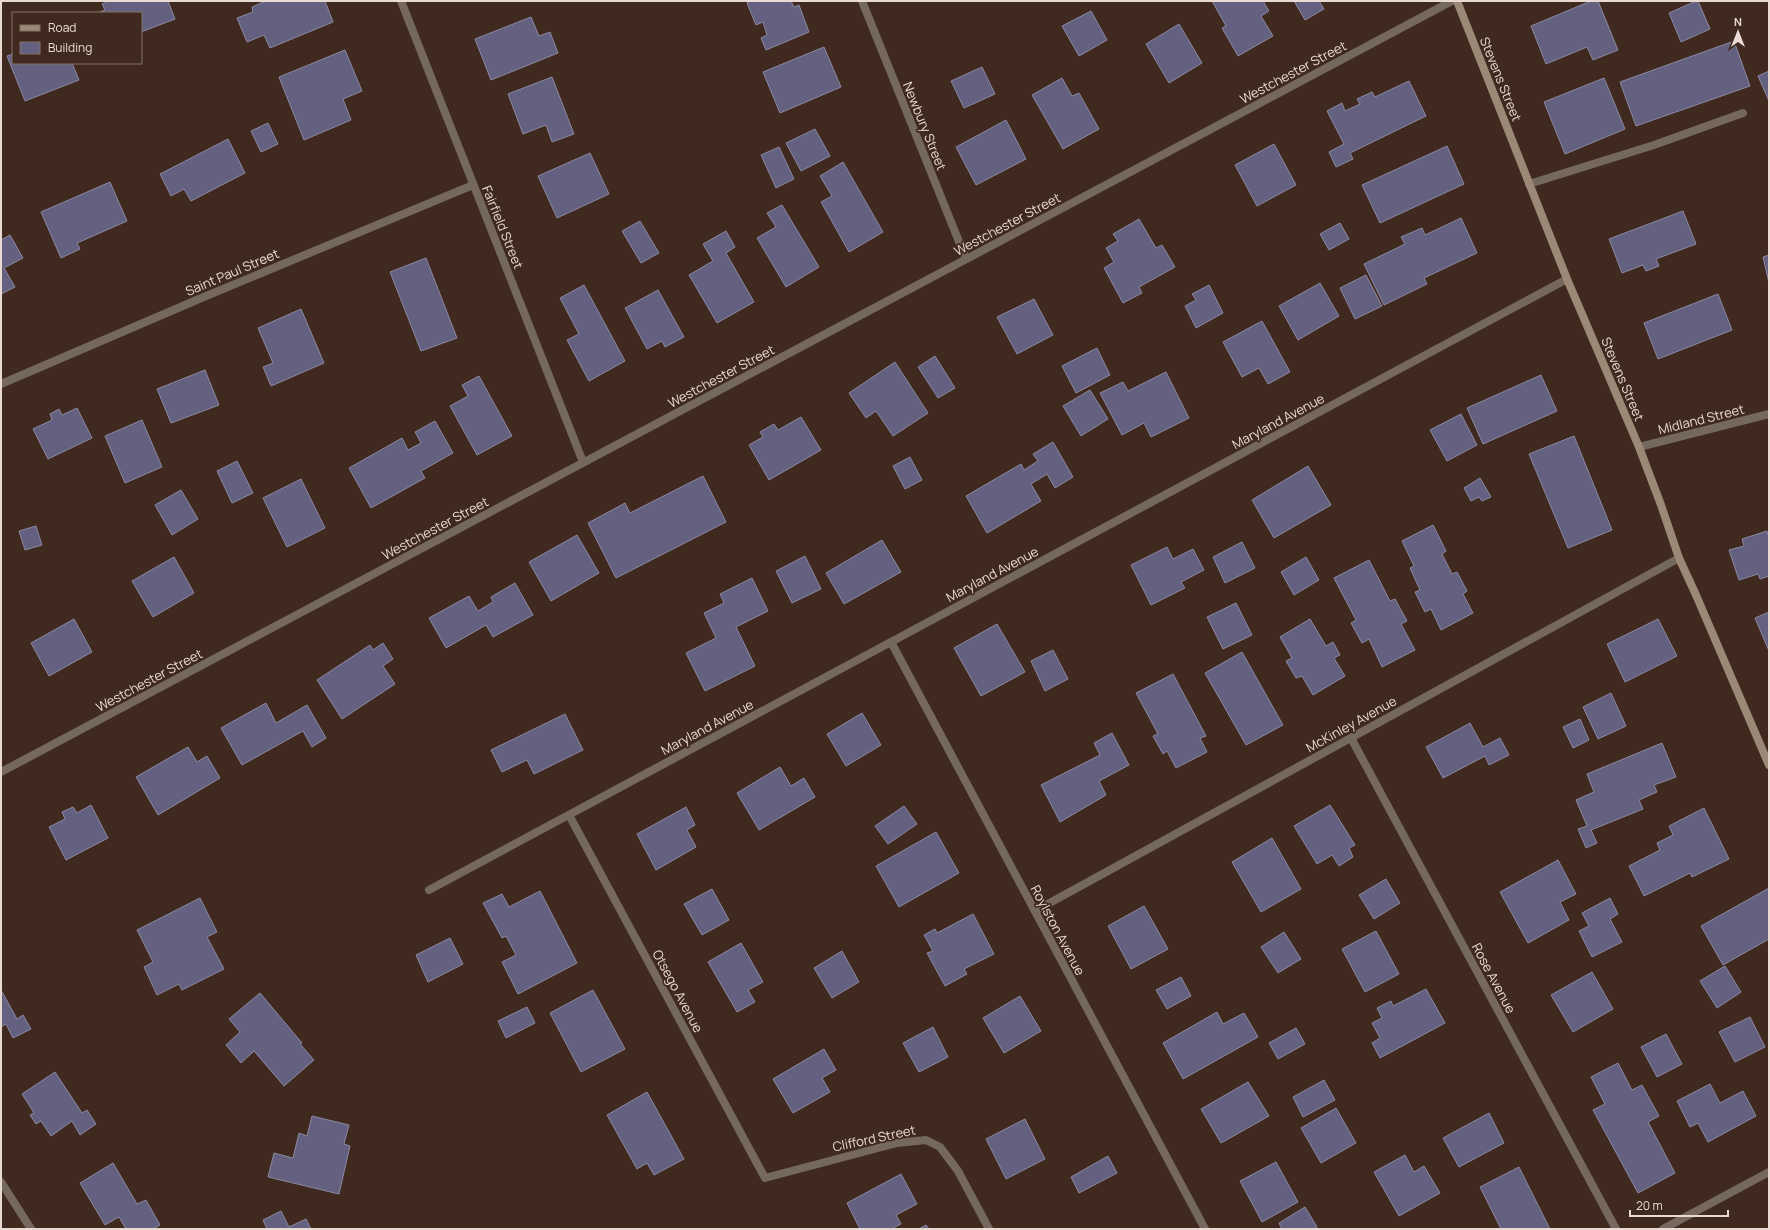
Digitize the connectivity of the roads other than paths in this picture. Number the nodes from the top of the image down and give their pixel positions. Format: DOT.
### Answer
graph roads {
  1 [pos="401,1"];
  2 [pos="862,1"];
  3 [pos="1452,1"];
  4 [pos="1457,1"];
  5 [pos="1743,113"];
  6 [pos="1529,184"];
  7 [pos="473,185"];
  8 [pos="966,259"];
  9 [pos="1567,279"];
  10 [pos="1,384"];
  11 [pos="1769,414"];
  12 [pos="1639,447"];
  13 [pos="583,462"];
  14 [pos="1679,558"];
  15 [pos="891,642"];
  16 [pos="1351,738"];
  17 [pos="1769,765"];
  18 [pos="1,772"];
  19 [pos="569,815"];
  20 [pos="429,890"];
  21 [pos="1035,911"];
  22 [pos="1769,1172"];
  23 [pos="765,1178"];
  24 [pos="1,1182"];
  25 [pos="31,1229"];
  26 [pos="989,1229"];
  27 [pos="1205,1229"];
  28 [pos="1616,1229"];
  29 [pos="1663,1229"];
  1 -- 7 [label="street, Fairfield Street"];
  2 -- 8 [label="street, Newbury Street"];
  3 -- 8 [label="street, Westchester Street"];
  4 -- 6 [label="main road, Stevens Street"];
  5 -- 6 [label="street"];
  6 -- 9 [label="main road, Stevens Street"];
  7 -- 10 [label="street, Saint Paul Street"];
  7 -- 13 [label="street, Fairfield Street"];
  8 -- 13 [label="street, Westchester Street"];
  9 -- 12 [label="main road, Stevens Street"];
  9 -- 15 [label="street, Maryland Avenue"];
  11 -- 12 [label="street, Midland Street"];
  12 -- 14 [label="main road, Stevens Street"];
  13 -- 18 [label="street, Westchester Street"];
  14 -- 16 [label="street, McKinley Avenue"];
  14 -- 17 [label="main road, Stevens Street"];
  15 -- 19 [label="street, Maryland Avenue"];
  15 -- 21 [label="street, Roylston Avenue"];
  16 -- 21 [label="street, McKinley Avenue"];
  16 -- 28 [label="street, Rose Avenue"];
  19 -- 20 [label="street, Maryland Avenue"];
  19 -- 23 [label="street, Otsego Avenue"];
  21 -- 27 [label="street, Roylston Avenue"];
  22 -- 29 [label="street"];
  23 -- 26 [label="street, Clifford Street"];
  24 -- 25 [label="street"];
}
